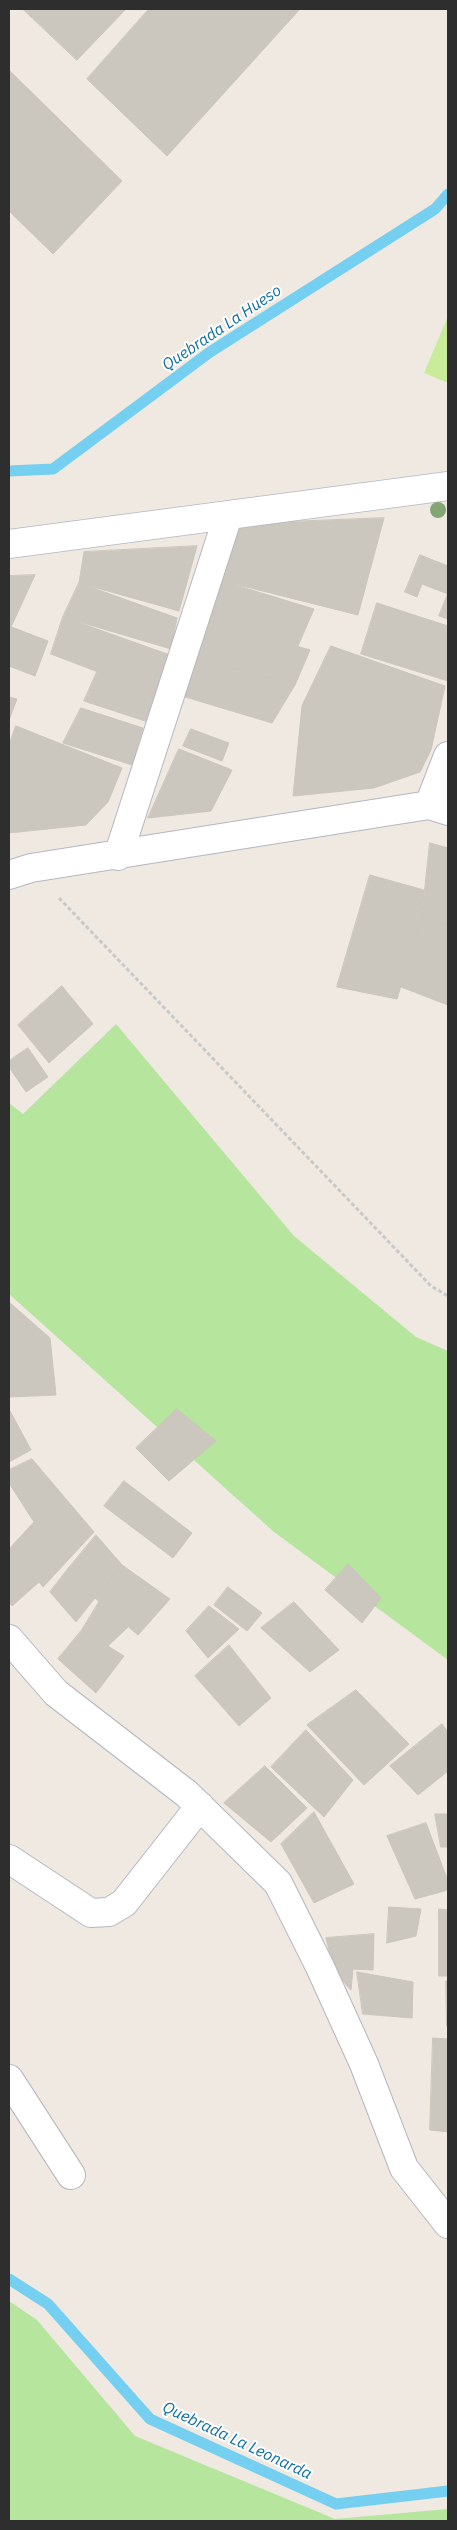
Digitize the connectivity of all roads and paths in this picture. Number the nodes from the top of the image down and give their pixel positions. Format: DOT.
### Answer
graph roads {
  1 [pos="448,486"];
  2 [pos="228,516"];
  3 [pos="9,544"];
  4 [pos="448,756"];
  5 [pos="438,808"];
  6 [pos="118,856"];
  7 [pos="20,872"];
  8 [pos="448,1296"];
  9 [pos="9,1639"];
  10 [pos="200,1806"];
  11 [pos="9,1859"];
  12 [pos="9,2079"];
  13 [pos="71,2175"];
  14 [pos="448,2224"];
  1 -- 2 [label="street"];
  2 -- 3 [label="street"];
  2 -- 6 [label="street"];
  4 -- 5 [label="street"];
  5 -- 6 [label="street"];
  6 -- 7 [label="street"];
  7 -- 8 [label="path"];
  9 -- 10 [label="street"];
  10 -- 11 [label="street"];
  10 -- 14 [label="street"];
  12 -- 13 [label="street"];
}
